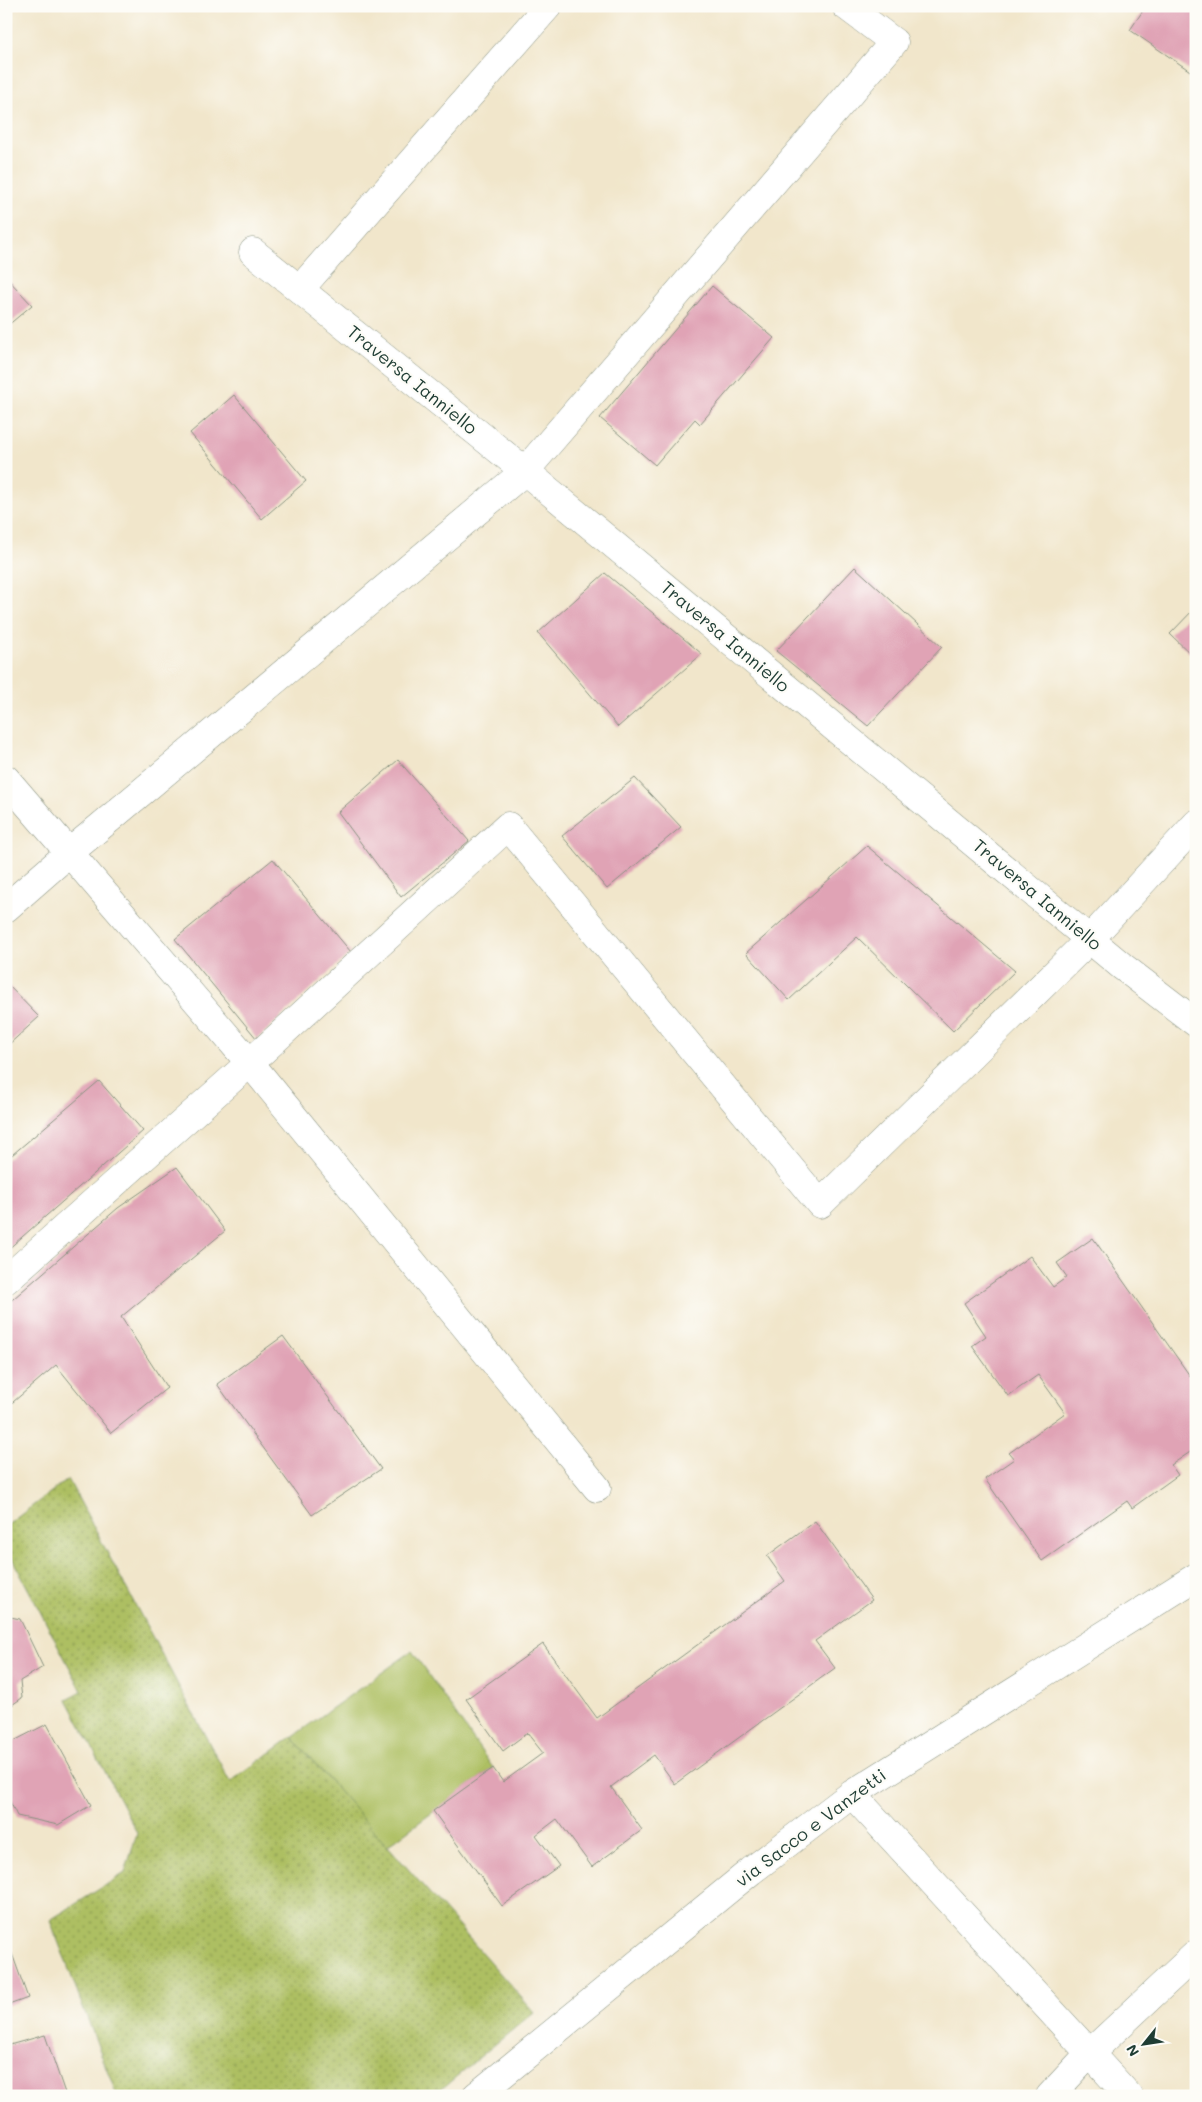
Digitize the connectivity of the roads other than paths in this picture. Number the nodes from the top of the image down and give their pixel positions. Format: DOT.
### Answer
graph roads {
  1 [pos="548,6"];
  2 [pos="846,6"];
  3 [pos="253,252"];
  4 [pos="300,289"];
  5 [pos="524,471"];
  6 [pos="6,779"];
  7 [pos="1196,824"];
  8 [pos="70,852"];
  9 [pos="6,908"];
  10 [pos="1090,939"];
  11 [pos="1196,1023"];
  12 [pos="250,1063"];
  13 [pos="6,1280"];
  14 [pos="597,1488"];
  15 [pos="1196,1578"];
  16 [pos="852,1794"];
  17 [pos="1196,1954"];
  18 [pos="1090,2053"];
  19 [pos="486,2093"];
  20 [pos="1050,2096"];
  21 [pos="1129,2096"];
  1 -- 4 [label="street"];
  2 -- 5 [label="street"];
  3 -- 4 [label="street, Traversa Ianniello"];
  4 -- 5 [label="street, Traversa Ianniello"];
  5 -- 8 [label="street"];
  5 -- 10 [label="street, Traversa Ianniello"];
  6 -- 8 [label="street"];
  7 -- 10 [label="street"];
  8 -- 9 [label="street"];
  8 -- 12 [label="street"];
  10 -- 11 [label="street, Traversa Ianniello"];
  10 -- 12 [label="street"];
  12 -- 13 [label="street"];
  12 -- 14 [label="street"];
  15 -- 16 [label="street, via Sacco e Vanzetti"];
  16 -- 18 [label="street"];
  16 -- 19 [label="street, via Sacco e Vanzetti"];
  17 -- 18 [label="street"];
  18 -- 20 [label="street"];
  18 -- 21 [label="street"];
}
